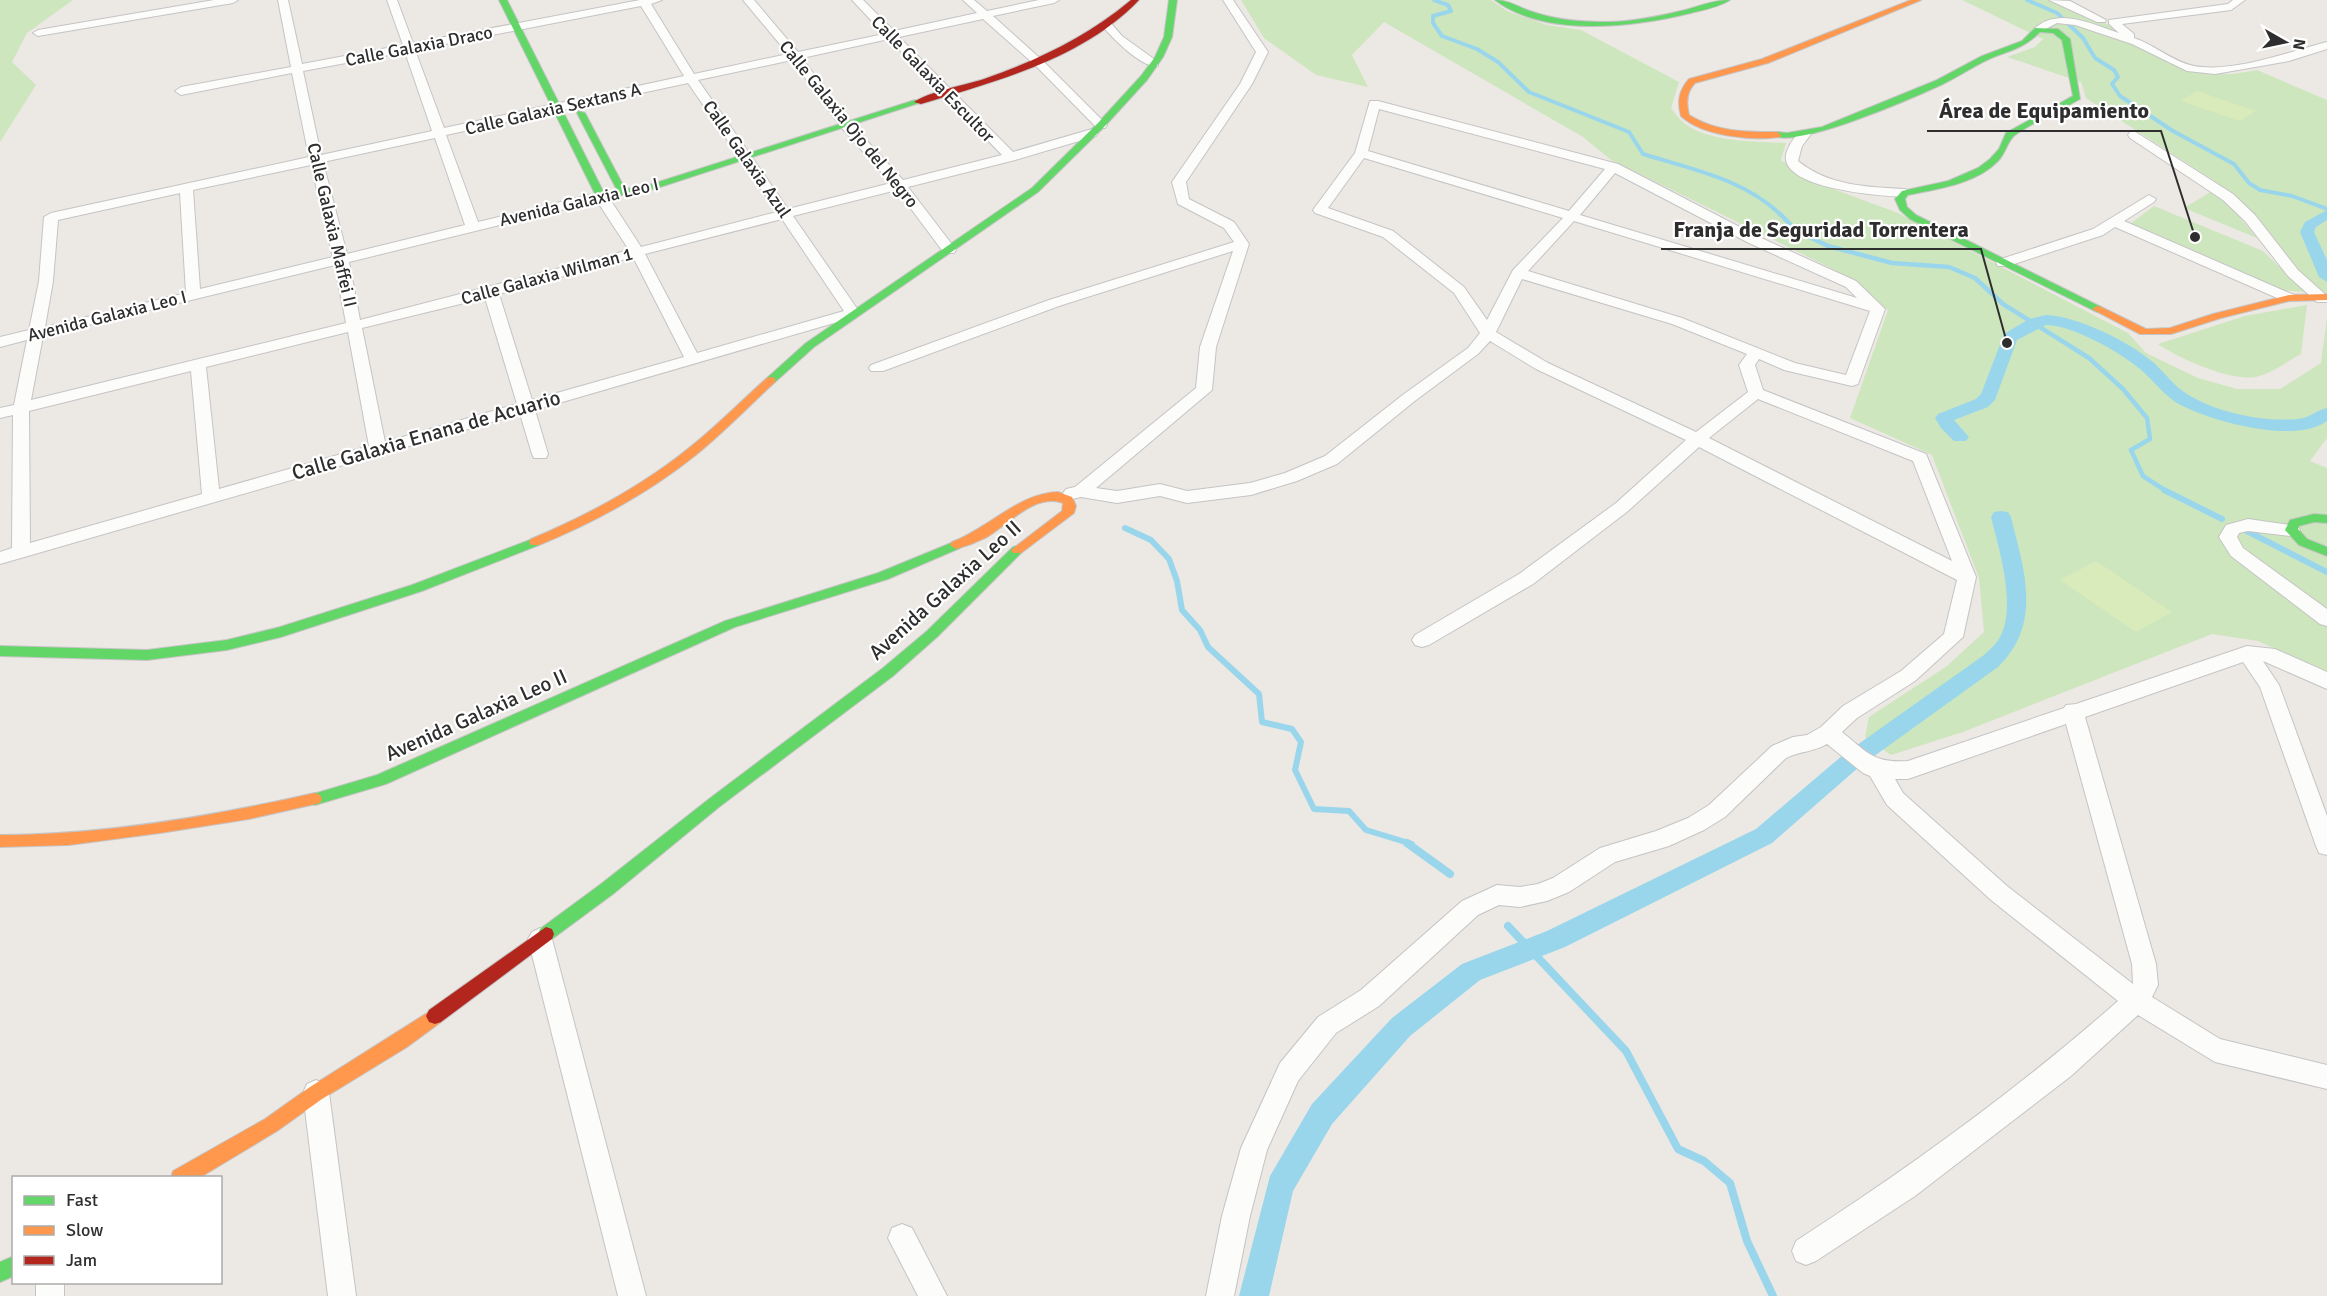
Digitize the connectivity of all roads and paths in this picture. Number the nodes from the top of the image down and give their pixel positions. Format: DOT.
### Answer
graph roads {
  1 [pos="232,0"];
  2 [pos="283,0"];
  3 [pos="392,0"];
  4 [pos="503,0"];
  5 [pos="748,0"];
  6 [pos="857,0"];
  7 [pos="968,0"];
  8 [pos="1054,0"];
  9 [pos="1135,0"];
  10 [pos="1173,0"];
  11 [pos="1228,0"];
  12 [pos="1499,0"];
  13 [pos="1726,0"];
  14 [pos="1917,0"];
  15 [pos="2054,0"];
  16 [pos="2240,0"];
  17 [pos="650,1"];
  18 [pos="526,8"];
  19 [pos="985,15"];
  20 [pos="2113,22"];
  21 [pos="1105,23"];
  22 [pos="517,27"];
  23 [pos="537,29"];
  24 [pos="2038,30"];
  25 [pos="38,33"];
  26 [pos="890,35"];
  27 [pos="2138,43"];
  28 [pos="2324,45"];
  29 [pos="408,48"];
  30 [pos="795,56"];
  31 [pos="1039,63"];
  32 [pos="1154,64"];
  33 [pos="297,70"];
  34 [pos="691,78"];
  35 [pos="181,92"];
  36 [pos="945,93"];
  37 [pos="573,98"];
  38 [pos="557,108"];
  39 [pos="845,124"];
  40 [pos="1097,129"];
  41 [pos="440,134"];
  42 [pos="1805,134"];
  43 [pos="2134,135"];
  44 [pos="1361,153"];
  45 [pos="743,156"];
  46 [pos="1011,157"];
  47 [pos="316,160"];
  48 [pos="1612,166"];
  49 [pos="900,185"];
  50 [pos="186,188"];
  51 [pos="622,191"];
  52 [pos="1905,193"];
  53 [pos="601,196"];
  54 [pos="2149,199"];
  55 [pos="786,214"];
  56 [pos="1571,216"];
  57 [pos="2114,222"];
  58 [pos="473,226"];
  59 [pos="1242,244"];
  60 [pos="949,250"];
  61 [pos="637,252"];
  62 [pos="341,259"];
  63 [pos="2004,263"];
  64 [pos="1518,273"];
  65 [pos="491,292"];
  66 [pos="193,294"];
  67 [pos="2289,298"];
  68 [pos="2324,298"];
  69 [pos="1878,309"];
  70 [pos="853,313"];
  71 [pos="355,326"];
  72 [pos="1488,333"];
  73 [pos="35,334"];
  74 [pos="0,342"];
  75 [pos="1756,352"];
  76 [pos="692,357"];
  77 [pos="198,364"];
  78 [pos="877,368"];
  79 [pos="1756,393"];
  80 [pos="525,406"];
  81 [pos="21,408"];
  82 [pos="0,413"];
  83 [pos="1697,439"];
  84 [pos="378,450"];
  85 [pos="540,454"];
  86 [pos="1081,491"];
  87 [pos="1061,496"];
  88 [pos="211,497"];
  89 [pos="2327,519"];
  90 [pos="2291,531"];
  91 [pos="21,552"];
  92 [pos="2327,552"];
  93 [pos="0,558"];
  94 [pos="1967,577"];
  95 [pos="2327,619"];
  96 [pos="1422,640"];
  97 [pos="0,651"];
  98 [pos="2247,653"];
  99 [pos="2327,681"];
  100 [pos="2073,711"];
  101 [pos="1828,733"];
  102 [pos="1874,768"];
  103 [pos="0,841"];
  104 [pos="2327,846"];
  105 [pos="540,939"];
  106 [pos="2136,1001"];
  107 [pos="2327,1077"];
  108 [pos="316,1093"];
  109 [pos="183,1176"];
  110 [pos="902,1238"];
  111 [pos="1806,1251"];
  112 [pos="342,1296"];
  113 [pos="632,1296"];
  114 [pos="933,1296"];
  115 [pos="1220,1296"];
  1 -- 25 [label="street"];
  2 -- 33 [label="street, Calle Galaxia Maffei II"];
  3 -- 29 [label="street"];
  4 -- 22 [label="street"];
  5 -- 30 [label="street, Calle Galaxia Ojo del Negro"];
  6 -- 26 [label="street, Calle Galaxia Escultor"];
  7 -- 19 [label="street"];
  8 -- 19 [label="street, Calle Galaxia Sextans A"];
  9 -- 21 [label="street, Avenida Galaxia Leo I"];
  10 -- 32 [label="street"];
  11 -- 59 [label="street"];
  12 -- 13 [label="street"];
  14 -- 42 [label="street"];
  15 -- 20 [label="street"];
  16 -- 20 [label="street"];
  17 -- 23 [label="street, Calle Galaxia Draco"];
  17 -- 34 [label="street, Calle Galaxia Azul"];
  18 -- 23 [label="street"];
  19 -- 26 [label="street, Calle Galaxia Sextans A"];
  19 -- 31 [label="street"];
  20 -- 27 [label="street"];
  21 -- 31 [label="street, Avenida Galaxia Leo I"];
  21 -- 32 [label="street"];
  22 -- 23 [label="street, Calle Galaxia Draco"];
  22 -- 29 [label="street, Calle Galaxia Draco"];
  22 -- 38 [label="street"];
  24 -- 27 [label="street"];
  24 -- 42 [label="street"];
  24 -- 52 [label="street"];
  26 -- 30 [label="street, Calle Galaxia Sextans A"];
  26 -- 36 [label="street, Calle Galaxia Escultor"];
  27 -- 28 [label="street"];
  29 -- 33 [label="street, Calle Galaxia Draco"];
  29 -- 41 [label="street"];
  30 -- 34 [label="street, Calle Galaxia Sextans A"];
  30 -- 39 [label="street, Calle Galaxia Ojo del Negro"];
  31 -- 36 [label="street, Avenida Galaxia Leo I"];
  31 -- 40 [label="street"];
  32 -- 40 [label="street"];
  33 -- 35 [label="street, Calle Galaxia Draco"];
  33 -- 47 [label="street, Calle Galaxia Maffei II"];
  34 -- 37 [label="street, Calle Galaxia Sextans A"];
  34 -- 45 [label="street, Calle Galaxia Azul"];
  36 -- 39 [label="street, Avenida Galaxia Leo I"];
  36 -- 46 [label="street, Calle Galaxia Escultor"];
  37 -- 38 [label="street, Calle Galaxia Sextans A"];
  37 -- 51 [label="street"];
  38 -- 41 [label="street, Calle Galaxia Sextans A"];
  38 -- 53 [label="street"];
  39 -- 45 [label="street, Avenida Galaxia Leo I"];
  39 -- 49 [label="street, Calle Galaxia Ojo del Negro"];
  40 -- 46 [label="street, Calle Galaxia Wilman 1"];
  40 -- 60 [label="street"];
  41 -- 47 [label="street, Calle Galaxia Sextans A"];
  41 -- 58 [label="street"];
  42 -- 52 [label="street"];
  43 -- 68 [label="street"];
  44 -- 48 [label="street"];
  44 -- 56 [label="street"];
  44 -- 72 [label="street"];
  45 -- 51 [label="street, Avenida Galaxia Leo I"];
  45 -- 55 [label="street, Calle Galaxia Azul"];
  46 -- 49 [label="street, Calle Galaxia Wilman 1"];
  47 -- 50 [label="street, Calle Galaxia Sextans A"];
  47 -- 62 [label="street, Calle Galaxia Maffei II"];
  48 -- 56 [label="street"];
  48 -- 69 [label="street"];
  49 -- 55 [label="street, Calle Galaxia Wilman 1"];
  49 -- 60 [label="street, Calle Galaxia Ojo del Negro"];
  50 -- 66 [label="street"];
  50 -- 73 [label="street, Calle Galaxia Sextans A"];
  51 -- 53 [label="street, Avenida Galaxia Leo I"];
  52 -- 63 [label="street"];
  53 -- 58 [label="street, Avenida Galaxia Leo I"];
  53 -- 61 [label="street"];
  54 -- 57 [label="street"];
  55 -- 61 [label="street, Calle Galaxia Wilman 1"];
  55 -- 70 [label="street, Calle Galaxia Azul"];
  56 -- 64 [label="street"];
  56 -- 69 [label="street"];
  57 -- 63 [label="street"];
  57 -- 67 [label="street"];
  58 -- 62 [label="street, Avenida Galaxia Leo I"];
  59 -- 78 [label="street"];
  59 -- 86 [label="street"];
  60 -- 70 [label="street"];
  61 -- 65 [label="street, Calle Galaxia Wilman 1"];
  61 -- 76 [label="street"];
  62 -- 66 [label="street, Avenida Galaxia Leo I"];
  62 -- 71 [label="street, Calle Galaxia Maffei II"];
  63 -- 67 [label="street"];
  64 -- 72 [label="street"];
  64 -- 75 [label="street"];
  65 -- 71 [label="street, Calle Galaxia Wilman 1"];
  65 -- 80 [label="street"];
  66 -- 73 [label="street, Avenida Galaxia Leo I"];
  67 -- 68 [label="street"];
  69 -- 75 [label="street"];
  70 -- 76 [label="street, Calle Galaxia Enana de Acuario"];
  70 -- 97 [label="street"];
  71 -- 77 [label="street, Calle Galaxia Wilman 1"];
  71 -- 84 [label="street, Calle Galaxia Maffei II"];
  72 -- 83 [label="street"];
  72 -- 86 [label="street"];
  73 -- 74 [label="street, Avenida Galaxia Leo I"];
  73 -- 81 [label="street"];
  75 -- 79 [label="street"];
  76 -- 80 [label="street, Calle Galaxia Enana de Acuario"];
  77 -- 81 [label="street, Calle Galaxia Wilman 1"];
  77 -- 88 [label="street"];
  79 -- 83 [label="street"];
  79 -- 94 [label="street"];
  80 -- 84 [label="street, Calle Galaxia Enana de Acuario"];
  80 -- 85 [label="street"];
  81 -- 82 [label="street, Calle Galaxia Wilman 1"];
  81 -- 91 [label="street"];
  83 -- 94 [label="street"];
  83 -- 96 [label="street"];
  84 -- 88 [label="street, Calle Galaxia Enana de Acuario"];
  86 -- 87 [label="street"];
  87 -- 103 [label="street, Avenida Galaxia Leo II"];
  87 -- 105 [label="street, Avenida Galaxia Leo II"];
  88 -- 91 [label="street, Calle Galaxia Enana de Acuario"];
  89 -- 90 [label="street"];
  90 -- 92 [label="street"];
  90 -- 95 [label="street"];
  91 -- 93 [label="street, Calle Galaxia Enana de Acuario"];
  94 -- 101 [label="street"];
  98 -- 99 [label="street"];
  98 -- 100 [label="street"];
  98 -- 104 [label="street"];
  100 -- 102 [label="street"];
  100 -- 106 [label="street"];
  101 -- 102 [label="street"];
  101 -- 115 [label="street"];
  102 -- 106 [label="street"];
  105 -- 108 [label="street, Avenida Galaxia Leo II"];
  105 -- 113 [label="street"];
  106 -- 107 [label="street"];
  106 -- 111 [label="street"];
  108 -- 109 [label="street, Avenida Galaxia Leo II"];
  108 -- 112 [label="street"];
  110 -- 114 [label="street"];
}
